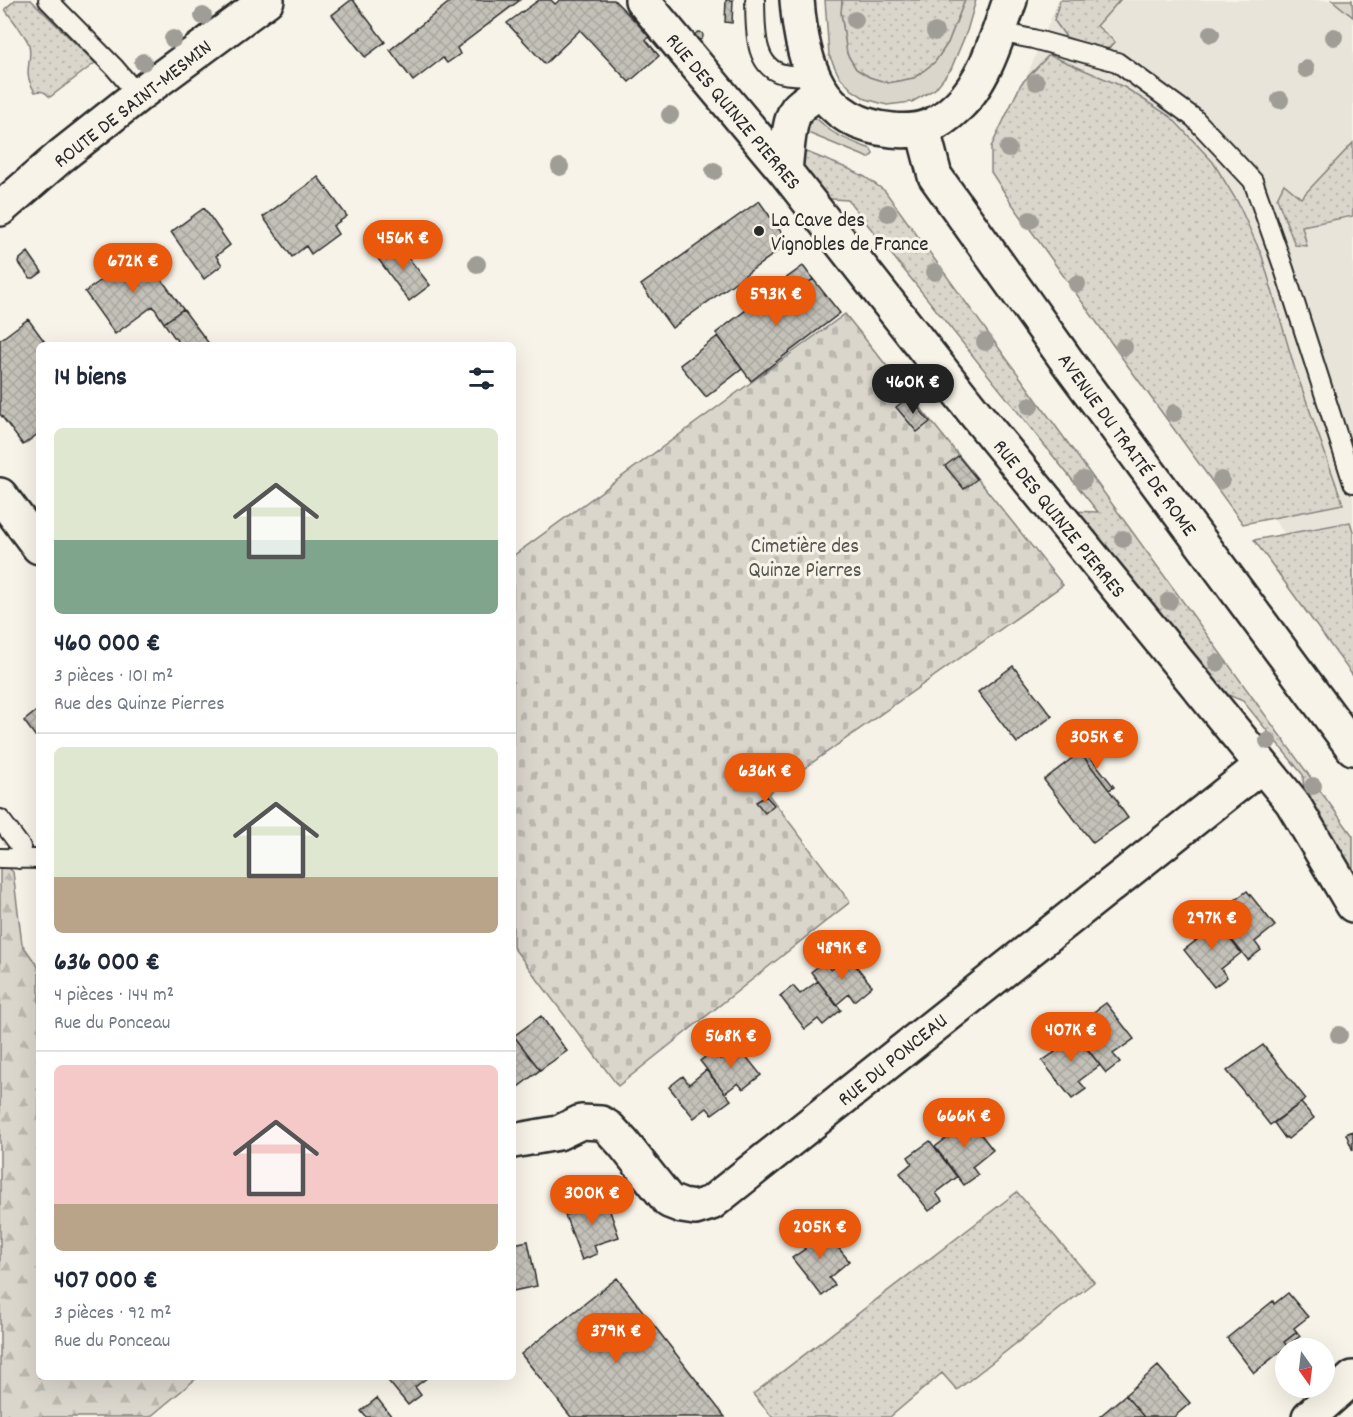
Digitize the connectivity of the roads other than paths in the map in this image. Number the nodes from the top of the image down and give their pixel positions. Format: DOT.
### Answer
graph roads {
  1 [pos="48,0"];
  2 [pos="267,0"];
  3 [pos="642,0"];
  4 [pos="755,0"];
  5 [pos="797,0"];
  6 [pos="1010,0"];
  7 [pos="998,32"];
  8 [pos="817,83"];
  9 [pos="138,95"];
  10 [pos="923,130"];
  11 [pos="785,171"];
  12 [pos="0,209"];
  13 [pos="1353,483"];
  14 [pos="0,495"];
  15 [pos="33,527"];
  16 [pos="1353,748"];
  17 [pos="1261,766"];
  18 [pos="0,819"];
  19 [pos="0,858"];
  20 [pos="20,859"];
  21 [pos="36,859"];
  22 [pos="1353,905"];
  23 [pos="516,1140"];
  24 [pos="1353,1378"];
  25 [pos="1309,1417"];
  1 -- 9 [label="lane"];
  2 -- 9 [label="street, ROUTE DE SAINT-MESMIN"];
  3 -- 11 [label="street, RUE DES QUINZE PIERRES"];
  4 -- 8 [label="lane"];
  5 -- 8 [label="street"];
  6 -- 7 [label="street"];
  7 -- 10 [label="street"];
  7 -- 13 [label="lane"];
  8 -- 10 [label="street"];
  8 -- 11 [label="street"];
  9 -- 12 [label="street, ROUTE DE SAINT-MESMIN"];
  10 -- 16 [label="street, AVENUE DU TRAITÉ DE ROME"];
  11 -- 17 [label="street, RUE DES QUINZE PIERRES"];
  14 -- 15 [label="street"];
  17 -- 22 [label="street, RUE DES QUINZE PIERRES"];
  17 -- 23 [label="street, RUE DU PONCEAU"];
  18 -- 20 [label="lane"];
  19 -- 20 [label="lane"];
  20 -- 21 [label="lane"];
  24 -- 25 [label="street"];
}
